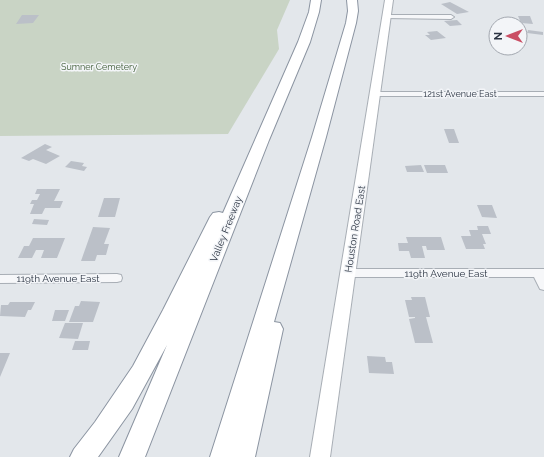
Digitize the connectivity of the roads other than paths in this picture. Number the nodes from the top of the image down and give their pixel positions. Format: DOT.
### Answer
graph roads {
  1 [pos="316,0"];
  2 [pos="352,0"];
  3 [pos="389,0"];
  4 [pos="388,16"];
  5 [pos="451,17"];
  6 [pos="376,94"];
  7 [pos="544,94"];
  8 [pos="262,140"];
  9 [pos="294,218"];
  10 [pos="348,273"];
  11 [pos="541,273"];
  12 [pos="117,278"];
  13 [pos="0,279"];
  14 [pos="544,286"];
  15 [pos="83,457"];
  16 [pos="132,457"];
  17 [pos="223,457"];
  18 [pos="242,457"];
  19 [pos="320,457"];
  1 -- 8 [label="highway, Valley Freeway"];
  2 -- 9 [label="highway"];
  3 -- 4 [label="street, Houston Road East"];
  4 -- 5 [label="street"];
  4 -- 6 [label="street, Houston Road East"];
  6 -- 7 [label="street, 121st Avenue East"];
  6 -- 10 [label="street, Houston Road East"];
  8 -- 15 [label="highway"];
  8 -- 16 [label="highway, Valley Freeway"];
  9 -- 17 [label="highway"];
  9 -- 18 [label="highway"];
  10 -- 11 [label="street, 119th Avenue East"];
  10 -- 19 [label="street, Houston Road East"];
  11 -- 14 [label="street"];
  12 -- 13 [label="street, 119th Avenue East"];
}
